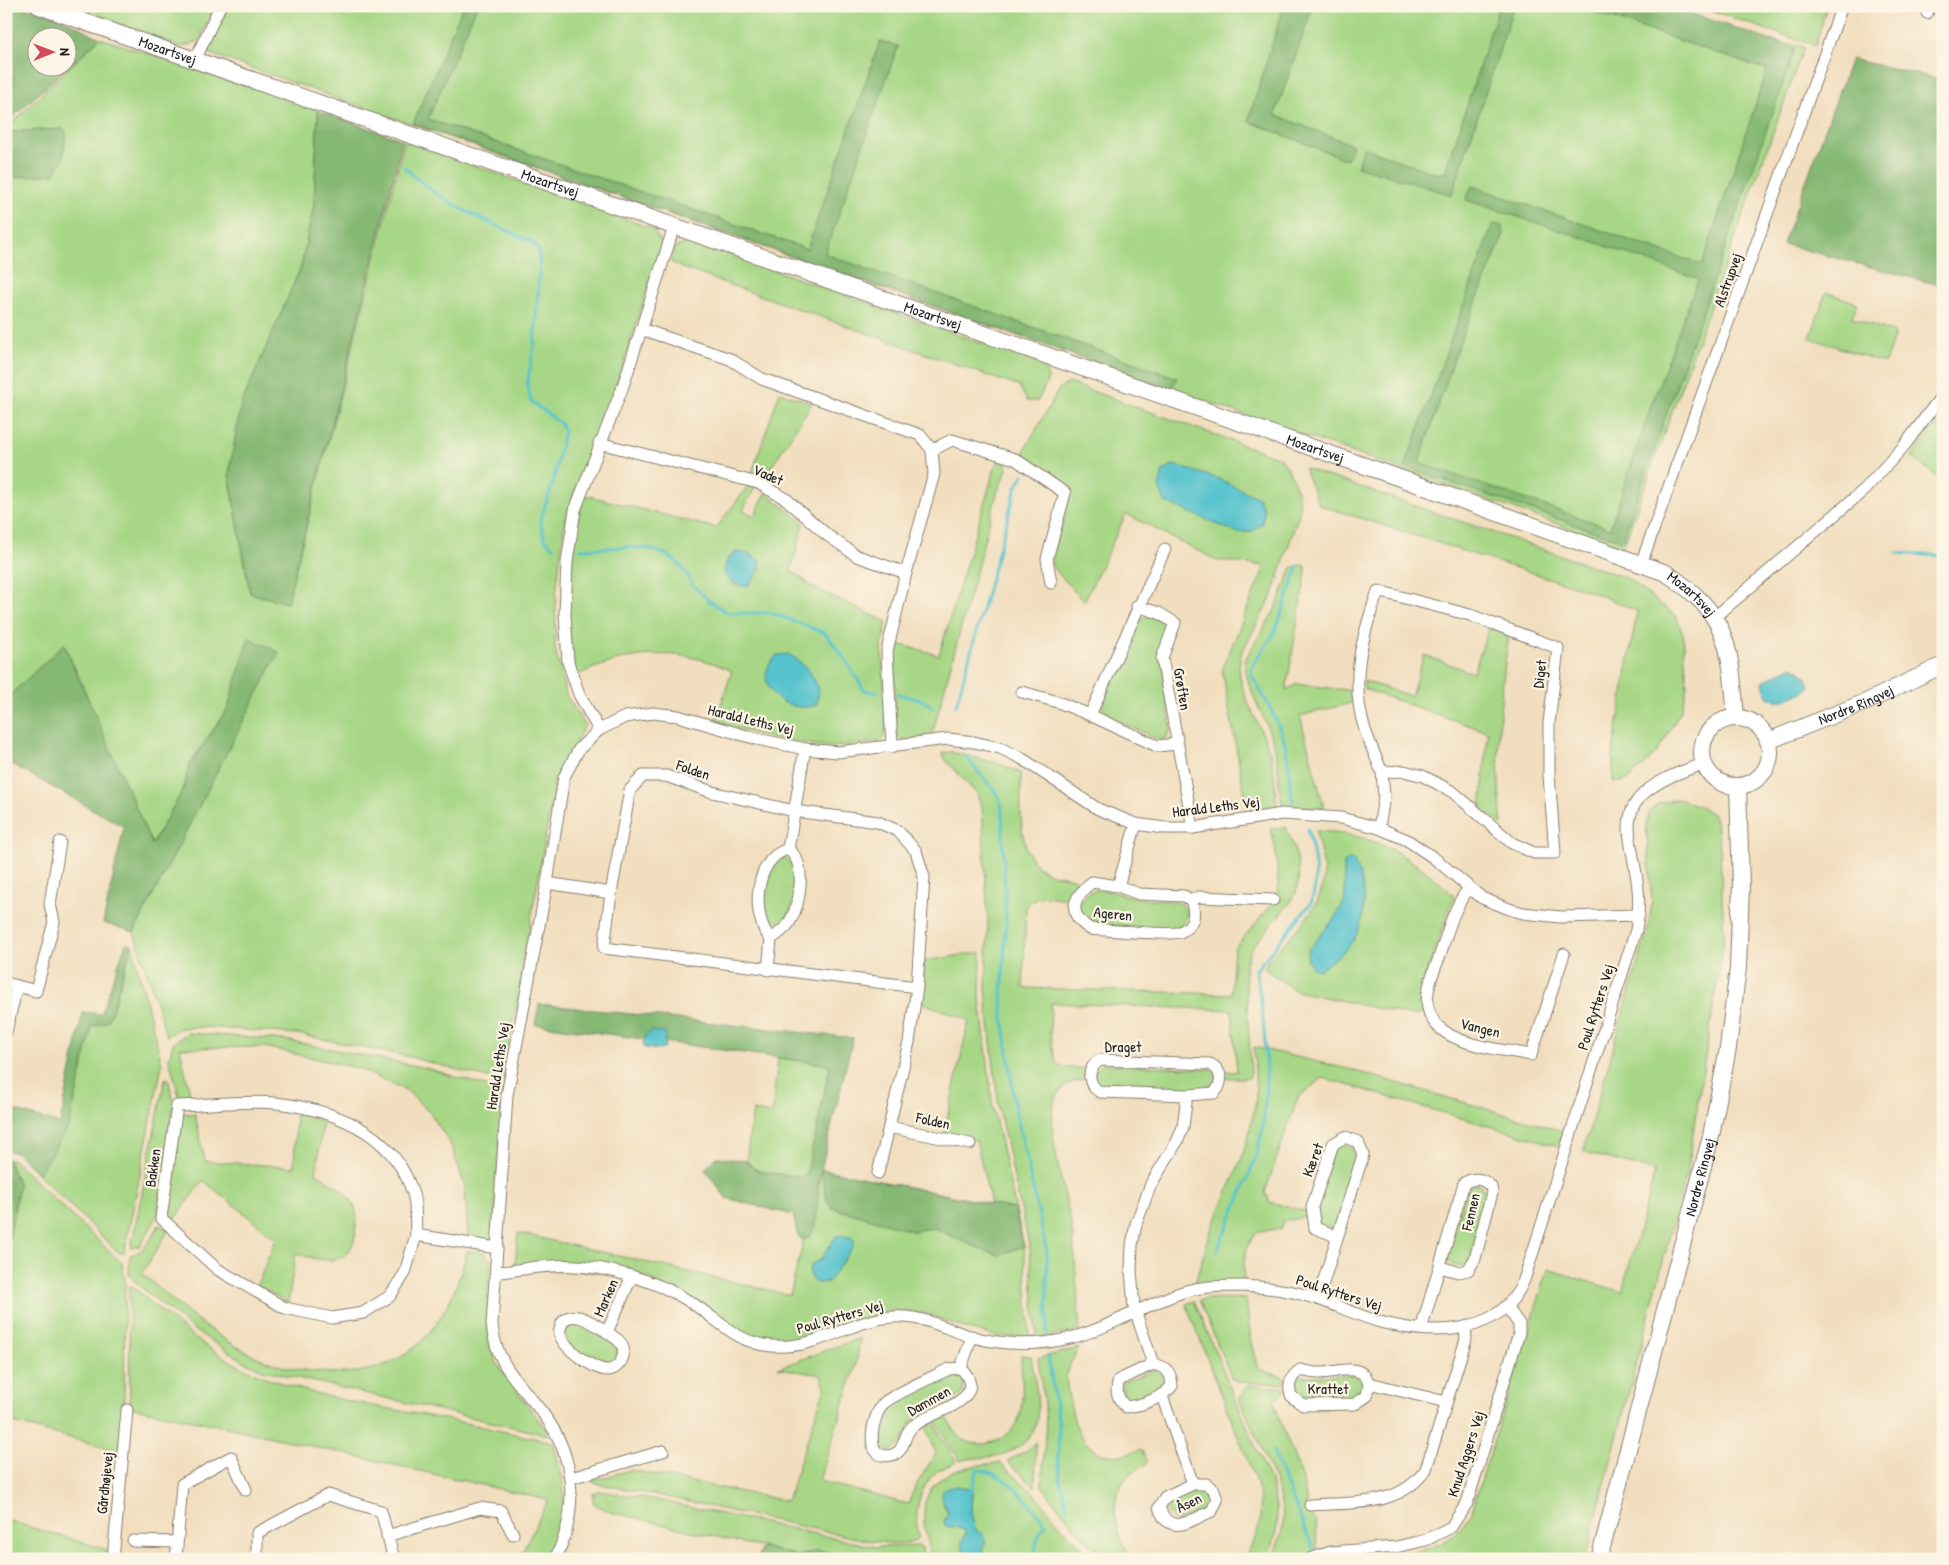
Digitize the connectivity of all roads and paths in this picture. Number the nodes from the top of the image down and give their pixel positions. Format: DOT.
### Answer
graph roads {
  1 [pos="39,6"];
  2 [pos="220,6"];
  3 [pos="1842,6"];
  4 [pos="196,60"];
  5 [pos="674,227"];
  6 [pos="641,329"];
  7 [pos="1943,394"];
  8 [pos="600,443"];
  9 [pos="932,450"];
  10 [pos="1165,549"];
  11 [pos="1641,564"];
  12 [pos="906,573"];
  13 [pos="1051,583"];
  14 [pos="1138,606"];
  15 [pos="1715,617"];
  16 [pos="1943,665"];
  17 [pos="1022,692"];
  18 [pos="1090,715"];
  19 [pos="1736,718"];
  20 [pos="599,730"];
  21 [pos="1768,741"];
  22 [pos="1177,744"];
  23 [pos="892,747"];
  24 [pos="805,749"];
  25 [pos="1704,764"];
  26 [pos="1382,772"];
  27 [pos="1738,786"];
  28 [pos="794,811"];
  29 [pos="1136,824"];
  30 [pos="1193,828"];
  31 [pos="1379,828"];
  32 [pos="60,842"];
  33 [pos="788,849"];
  34 [pos="547,883"];
  35 [pos="1118,886"];
  36 [pos="1469,888"];
  37 [pos="611,893"];
  38 [pos="1191,900"];
  39 [pos="1273,900"];
  40 [pos="1639,915"];
  41 [pos="771,939"];
  42 [pos="1564,954"];
  43 [pos="768,970"];
  44 [pos="12,985"];
  45 [pos="917,986"];
  46 [pos="6,1032"];
  47 [pos="1186,1095"];
  48 [pos="889,1127"];
  49 [pos="970,1144"];
  50 [pos="878,1173"];
  51 [pos="416,1236"];
  52 [pos="1336,1236"];
  53 [pos="497,1248"];
  54 [pos="1440,1267"];
  55 [pos="496,1272"];
  56 [pos="632,1276"];
  57 [pos="1318,1299"];
  58 [pos="1507,1307"];
  59 [pos="1134,1312"];
  60 [pos="1465,1327"];
  61 [pos="1422,1328"];
  62 [pos="607,1332"];
  63 [pos="972,1336"];
  64 [pos="1153,1364"];
  65 [pos="961,1368"];
  66 [pos="1369,1383"];
  67 [pos="1162,1396"];
  68 [pos="1446,1402"];
  69 [pos="127,1410"];
  70 [pos="664,1452"];
  71 [pos="571,1478"];
  72 [pos="1193,1484"];
  73 [pos="246,1490"];
  74 [pos="1310,1505"];
  75 [pos="513,1534"];
  76 [pos="387,1536"];
  77 [pos="134,1541"];
  78 [pos="176,1542"];
  79 [pos="113,1559"];
  80 [pos="176,1559"];
  81 [pos="257,1559"];
  82 [pos="394,1559"];
  83 [pos="555,1559"];
  84 [pos="1310,1559"];
  85 [pos="1599,1559"];
  1 -- 4 [label="street, Mozartsvej"];
  2 -- 4 [label="street"];
  3 -- 11 [label="street, Alstrupvej"];
  4 -- 5 [label="street, Mozartsvej"];
  5 -- 6 [label="street"];
  5 -- 11 [label="street, Mozartsvej"];
  6 -- 8 [label="street"];
  6 -- 9 [label="street"];
  7 -- 15 [label="street"];
  8 -- 12 [label="street, Vadet"];
  8 -- 20 [label="street"];
  9 -- 12 [label="street"];
  9 -- 13 [label="street"];
  10 -- 14 [label="street"];
  11 -- 15 [label="street, Mozartsvej"];
  12 -- 23 [label="street"];
  14 -- 18 [label="street"];
  14 -- 22 [label="street, Grøften"];
  15 -- 19 [label="street, Mozartsvej"];
  16 -- 21 [label="street, Nordre Ringvej"];
  17 -- 18 [label="street"];
  18 -- 22 [label="street"];
  19 -- 21 [label="street"];
  19 -- 25 [label="street"];
  20 -- 24 [label="street, Harald Leths Vej"];
  20 -- 34 [label="street, Harald Leths Vej"];
  21 -- 27 [label="street"];
  22 -- 30 [label="street, Grøften"];
  23 -- 24 [label="street, Harald Leths Vej"];
  23 -- 29 [label="street, Harald Leths Vej"];
  24 -- 28 [label="street"];
  25 -- 27 [label="street"];
  25 -- 40 [label="street, Poul Rytters Vej"];
  26 -- 26 [label="street, Diget"];
  26 -- 31 [label="street, Diget"];
  27 -- 85 [label="street, Nordre Ringvej"];
  28 -- 33 [label="street"];
  28 -- 37 [label="street, Folden"];
  28 -- 45 [label="street, Folden"];
  29 -- 30 [label="street, Harald Leths Vej"];
  29 -- 35 [label="street, Ageren"];
  30 -- 31 [label="street, Harald Leths Vej"];
  31 -- 36 [label="street, Harald Leths Vej"];
  32 -- 44 [label="street"];
  33 -- 41 [label="street"];
  33 -- 41 [label="street"];
  34 -- 37 [label="street"];
  34 -- 53 [label="street, Harald Leths Vej"];
  35 -- 38 [label="street, Ageren"];
  35 -- 38 [label="street, Ageren"];
  36 -- 40 [label="street, Harald Leths Vej"];
  36 -- 42 [label="street, Vangen"];
  37 -- 43 [label="street, Folden"];
  38 -- 39 [label="street, Ageren"];
  40 -- 58 [label="street, Poul Rytters Vej"];
  41 -- 43 [label="street"];
  43 -- 45 [label="street, Folden"];
  44 -- 46 [label="street"];
  45 -- 48 [label="street, Folden"];
  47 -- 47 [label="street, Draget"];
  47 -- 59 [label="street"];
  48 -- 49 [label="street, Folden"];
  48 -- 50 [label="street, Folden"];
  51 -- 51 [label="street, Bakken"];
  51 -- 53 [label="street"];
  52 -- 52 [label="street, Kæret"];
  52 -- 57 [label="street, Kæret"];
  53 -- 55 [label="street, Harald Leths Vej"];
  54 -- 54 [label="street, Fennen"];
  54 -- 61 [label="street, Fennen"];
  55 -- 56 [label="street, Poul Rytters Vej"];
  55 -- 71 [label="street, Harald Leths Vej"];
  56 -- 62 [label="street, Marken"];
  56 -- 63 [label="street, Poul Rytters Vej"];
  57 -- 59 [label="street, Poul Rytters Vej"];
  57 -- 61 [label="street, Poul Rytters Vej"];
  58 -- 60 [label="street, Poul Rytters Vej"];
  58 -- 84 [label="street, Knud Aggers Vej"];
  59 -- 63 [label="street, Poul Rytters Vej"];
  59 -- 64 [label="street"];
  60 -- 61 [label="street, Poul Rytters Vej"];
  60 -- 68 [label="street"];
  62 -- 62 [label="street, Marken"];
  63 -- 65 [label="street, Dammen"];
  64 -- 67 [label="street"];
  64 -- 67 [label="street"];
  65 -- 65 [label="street, Dammen"];
  66 -- 66 [label="street, Krattet"];
  66 -- 68 [label="street, Krattet"];
  67 -- 72 [label="street, Åsen"];
  68 -- 74 [label="street"];
  69 -- 79 [label="street, Gårdhøjevej"];
  70 -- 71 [label="street"];
  71 -- 83 [label="street, Harald Leths Vej"];
  72 -- 72 [label="street, Åsen"];
  73 -- 78 [label="street"];
  75 -- 76 [label="street"];
  76 -- 81 [label="street"];
  76 -- 82 [label="street"];
  77 -- 78 [label="street"];
  78 -- 80 [label="street"];
}
